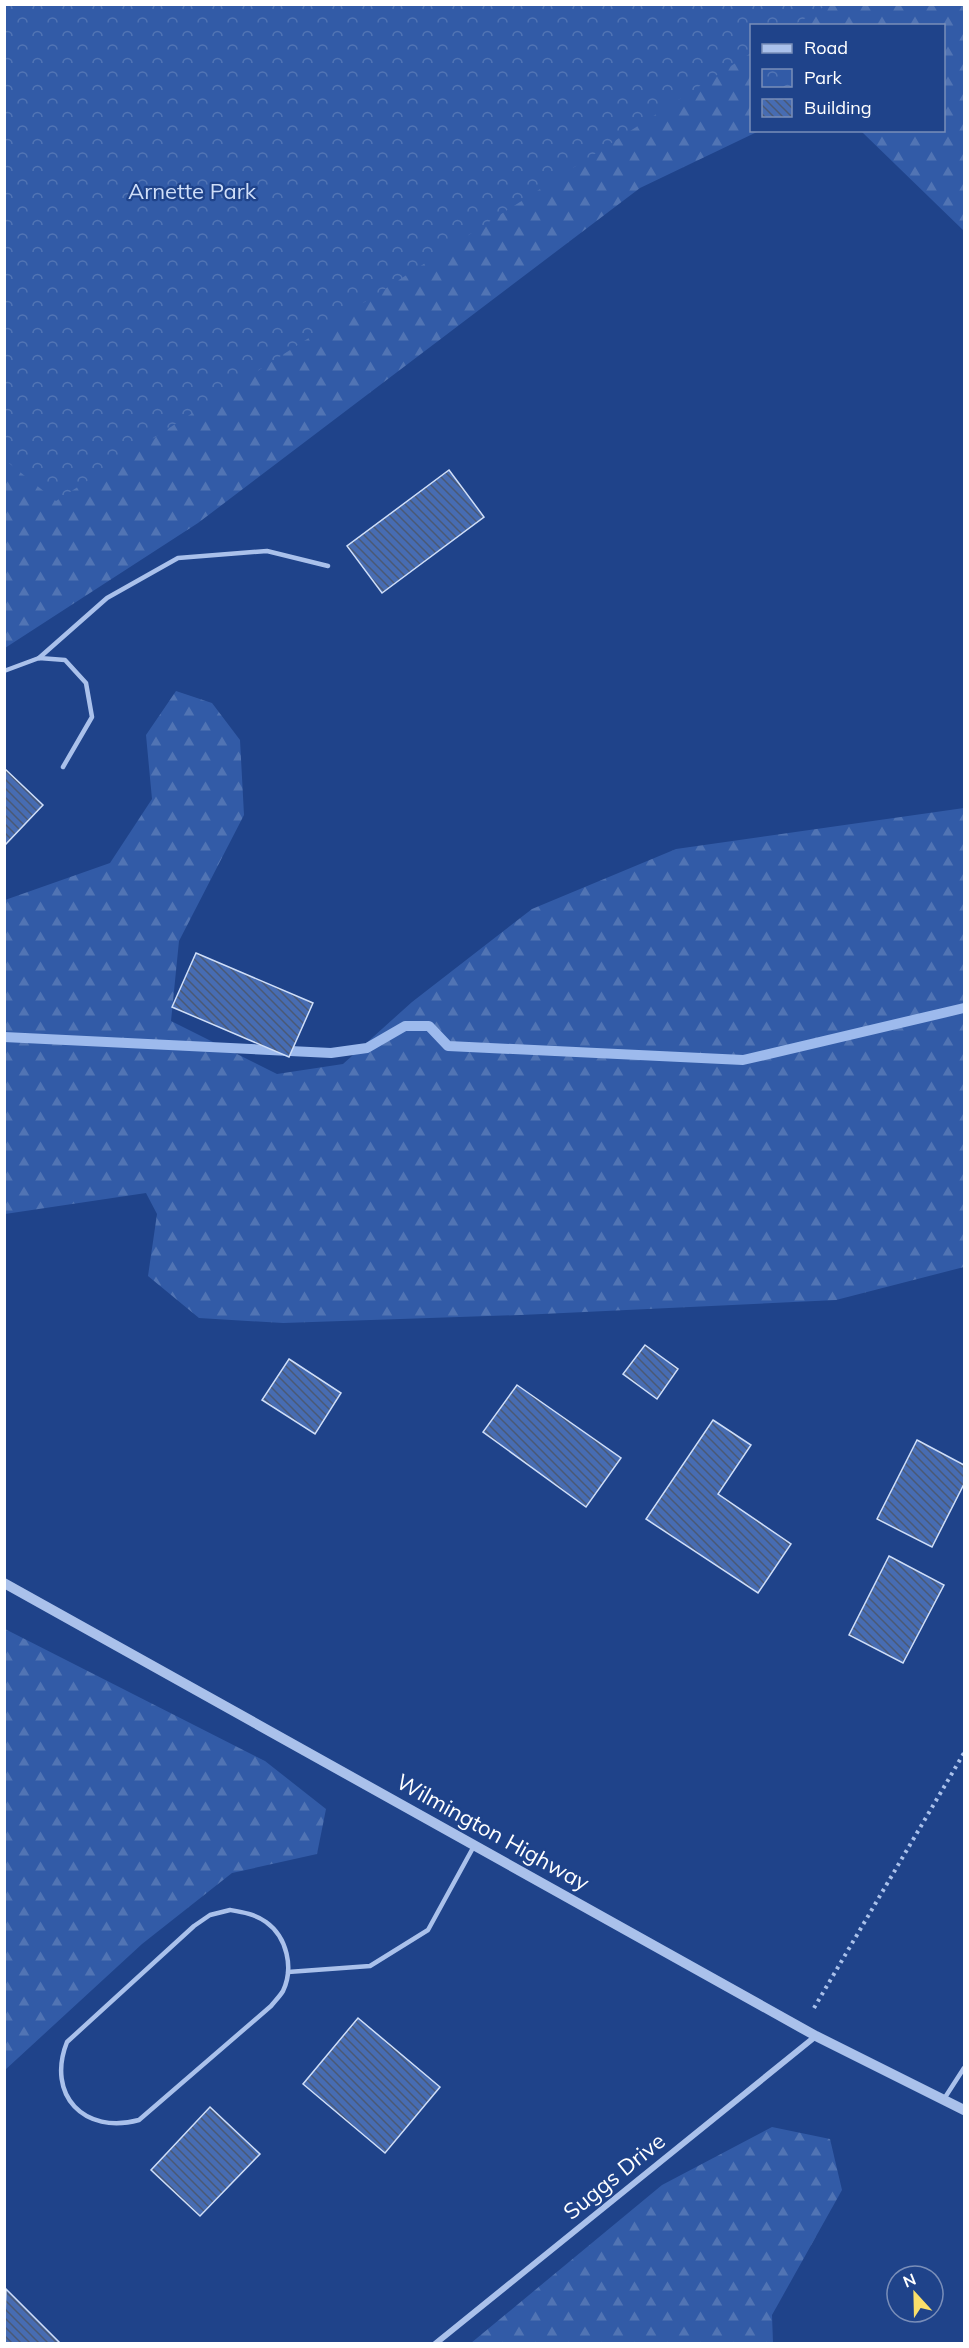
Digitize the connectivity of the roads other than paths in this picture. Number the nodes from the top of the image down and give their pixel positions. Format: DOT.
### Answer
graph roads {
  1 [pos="328,566"];
  2 [pos="39,658"];
  3 [pos="4,671"];
  4 [pos="63,767"];
  5 [pos="4,1583"];
  6 [pos="475,1844"];
  7 [pos="288,1972"];
  8 [pos="816,2036"];
  9 [pos="964,2068"];
  10 [pos="944,2099"];
  11 [pos="964,2110"];
  12 [pos="435,2343"];
  1 -- 2 [label="lane"];
  2 -- 3 [label="lane"];
  2 -- 4 [label="lane"];
  5 -- 6 [label="street, Wilmington Highway"];
  6 -- 7 [label="lane"];
  6 -- 8 [label="street, Wilmington Highway"];
  7 -- 7 [label="lane"];
  8 -- 10 [label="street, Wilmington Highway"];
  8 -- 12 [label="street, Suggs Drive"];
  9 -- 10 [label="lane"];
  10 -- 11 [label="street, Wilmington Highway"];
}
